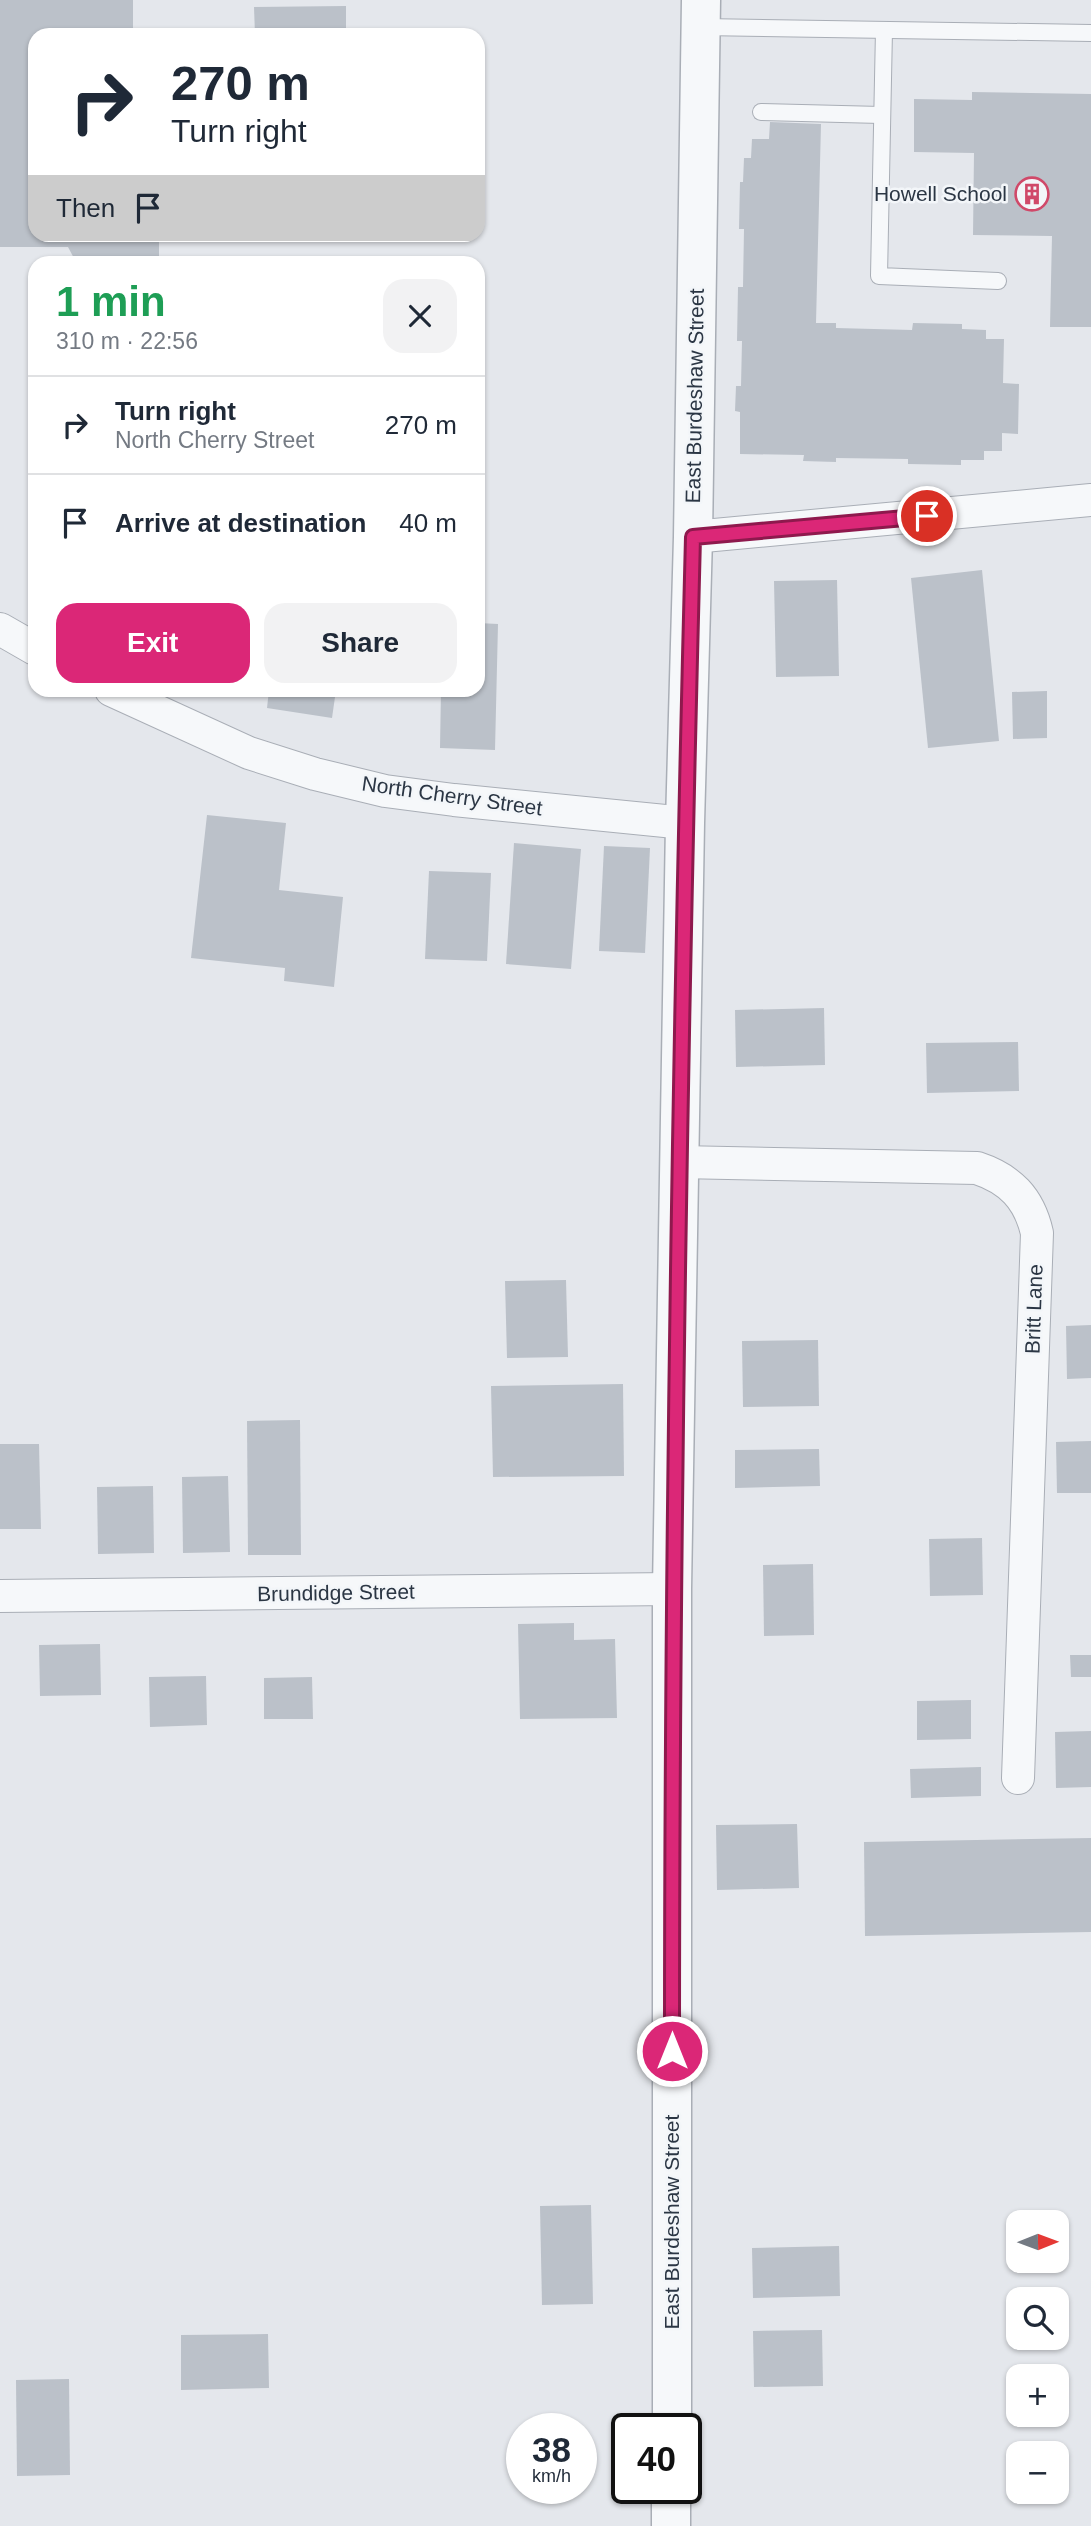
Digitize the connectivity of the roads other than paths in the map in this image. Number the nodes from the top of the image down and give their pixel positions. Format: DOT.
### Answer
graph roads {
  1 [pos="701,13"];
  2 [pos="884,30"];
  3 [pos="1091,33"];
  4 [pos="761,112"];
  5 [pos="881,115"];
  6 [pos="998,281"];
  7 [pos="1091,500"];
  8 [pos="693,537"];
  9 [pos="0,629"];
  10 [pos="28,645"];
  11 [pos="126,697"];
  12 [pos="685,823"];
  13 [pos="679,1162"];
  14 [pos="673,1589"];
  15 [pos="0,1596"];
  16 [pos="1018,1778"];
  17 [pos="671,2413"];
  18 [pos="671,2504"];
  19 [pos="671,2526"];
  1 -- 2 [label="lane"];
  1 -- 8 [label="street, East Burdeshaw Street"];
  2 -- 3 [label="lane"];
  2 -- 5 [label="lane"];
  4 -- 5 [label="lane"];
  5 -- 6 [label="lane"];
  7 -- 8 [label="street"];
  8 -- 12 [label="street, East Burdeshaw Street"];
  9 -- 10 [label="street"];
  11 -- 12 [label="street, North Cherry Street"];
  12 -- 13 [label="street, East Burdeshaw Street"];
  13 -- 14 [label="street, East Burdeshaw Street"];
  13 -- 16 [label="street, Britt Lane"];
  14 -- 15 [label="street, Brundidge Street"];
  14 -- 17 [label="street, East Burdeshaw Street"];
  18 -- 19 [label="street"];
}
